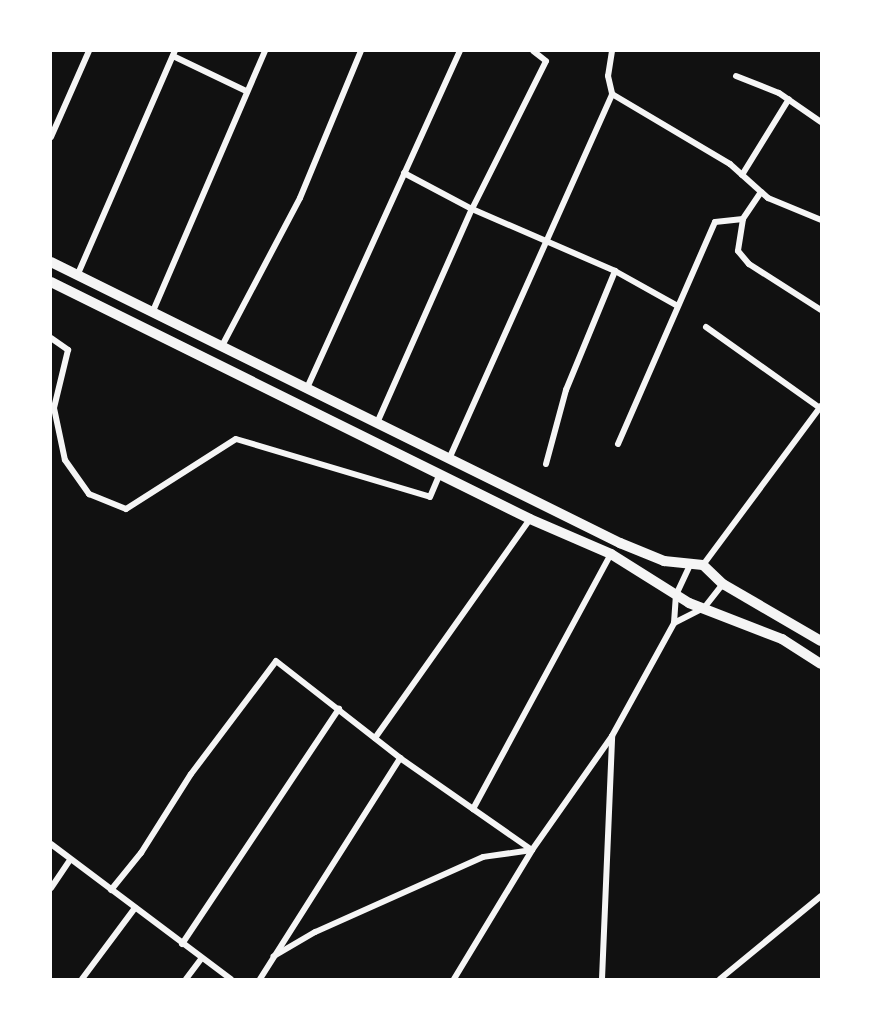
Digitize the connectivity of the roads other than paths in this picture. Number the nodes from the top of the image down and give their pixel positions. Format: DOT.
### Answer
graph roads {
  1 [pos="89,51"];
  2 [pos="265,51"];
  3 [pos="361,51"];
  4 [pos="460,51"];
  5 [pos="533,51"];
  6 [pos="612,51"];
  7 [pos="174,53"];
  8 [pos="736,76"];
  9 [pos="246,91"];
  10 [pos="612,94"];
  11 [pos="789,100"];
  12 [pos="821,122"];
  13 [pos="51,137"];
  14 [pos="404,173"];
  15 [pos="742,174"];
  16 [pos="761,192"];
  17 [pos="472,209"];
  18 [pos="743,219"];
  19 [pos="821,220"];
  20 [pos="545,238"];
  21 [pos="51,262"];
  22 [pos="615,271"];
  23 [pos="77,276"];
  24 [pos="51,282"];
  25 [pos="676,305"];
  26 [pos="821,310"];
  27 [pos="153,311"];
  28 [pos="706,327"];
  29 [pos="51,338"];
  30 [pos="223,344"];
  31 [pos="307,388"];
  32 [pos="820,407"];
  33 [pos="377,423"];
  34 [pos="618,444"];
  35 [pos="449,458"];
  36 [pos="546,464"];
  37 [pos="440,474"];
  38 [pos="530,519"];
  39 [pos="611,554"];
  40 [pos="703,565"];
  41 [pos="690,567"];
  42 [pos="723,584"];
  43 [pos="676,595"];
  44 [pos="704,608"];
  45 [pos="674,623"];
  46 [pos="821,641"];
  47 [pos="821,664"];
  48 [pos="339,709"];
  49 [pos="612,736"];
  50 [pos="375,738"];
  51 [pos="400,758"];
  52 [pos="472,809"];
  53 [pos="51,844"];
  54 [pos="532,850"];
  55 [pos="70,860"];
  56 [pos="51,888"];
  57 [pos="111,890"];
  58 [pos="821,896"];
  59 [pos="135,908"];
  60 [pos="181,944"];
  61 [pos="274,956"];
  62 [pos="201,959"];
  63 [pos="82,979"];
  64 [pos="186,979"];
  65 [pos="231,979"];
  66 [pos="260,979"];
  67 [pos="454,979"];
  68 [pos="602,979"];
  69 [pos="720,979"];
  1 -- 13 [label="street"];
  2 -- 9 [label="street"];
  3 -- 30 [label="street"];
  4 -- 14 [label="street"];
  5 -- 17 [label="street"];
  6 -- 10 [label="street"];
  7 -- 9 [label="street"];
  7 -- 23 [label="street"];
  8 -- 11 [label="street"];
  9 -- 27 [label="street"];
  10 -- 15 [label="street"];
  10 -- 20 [label="street"];
  11 -- 12 [label="street"];
  11 -- 15 [label="street"];
  14 -- 17 [label="street"];
  14 -- 31 [label="street"];
  15 -- 16 [label="street"];
  16 -- 18 [label="street"];
  16 -- 19 [label="street"];
  17 -- 20 [label="street"];
  17 -- 33 [label="street"];
  18 -- 25 [label="street"];
  18 -- 26 [label="street"];
  20 -- 22 [label="street"];
  20 -- 35 [label="street"];
  21 -- 23 [label="highway"];
  22 -- 25 [label="street"];
  22 -- 36 [label="street"];
  23 -- 27 [label="highway"];
  24 -- 37 [label="highway"];
  25 -- 34 [label="street"];
  27 -- 30 [label="highway"];
  28 -- 32 [label="street"];
  29 -- 37 [label="street"];
  30 -- 31 [label="highway"];
  31 -- 33 [label="highway"];
  32 -- 40 [label="street"];
  33 -- 35 [label="highway"];
  35 -- 41 [label="highway"];
  37 -- 38 [label="highway"];
  38 -- 39 [label="highway"];
  38 -- 50 [label="street"];
  39 -- 43 [label="highway"];
  39 -- 52 [label="street"];
  40 -- 41 [label="highway"];
  40 -- 42 [label="highway"];
  41 -- 43 [label="street"];
  42 -- 44 [label="street"];
  42 -- 46 [label="highway"];
  43 -- 44 [label="highway"];
  43 -- 45 [label="street"];
  44 -- 45 [label="street"];
  44 -- 47 [label="highway"];
  45 -- 49 [label="street"];
  48 -- 50 [label="street"];
  48 -- 57 [label="street"];
  48 -- 60 [label="street"];
  49 -- 54 [label="street"];
  49 -- 68 [label="street"];
  50 -- 51 [label="street"];
  51 -- 52 [label="street"];
  51 -- 61 [label="street"];
  52 -- 54 [label="street"];
  53 -- 55 [label="street"];
  54 -- 61 [label="street"];
  54 -- 67 [label="street"];
  55 -- 56 [label="street"];
  55 -- 57 [label="street"];
  57 -- 59 [label="street"];
  58 -- 69 [label="street"];
  59 -- 60 [label="street"];
  59 -- 63 [label="street"];
  60 -- 62 [label="street"];
  61 -- 66 [label="street"];
  62 -- 64 [label="street"];
  62 -- 65 [label="street"];
}
